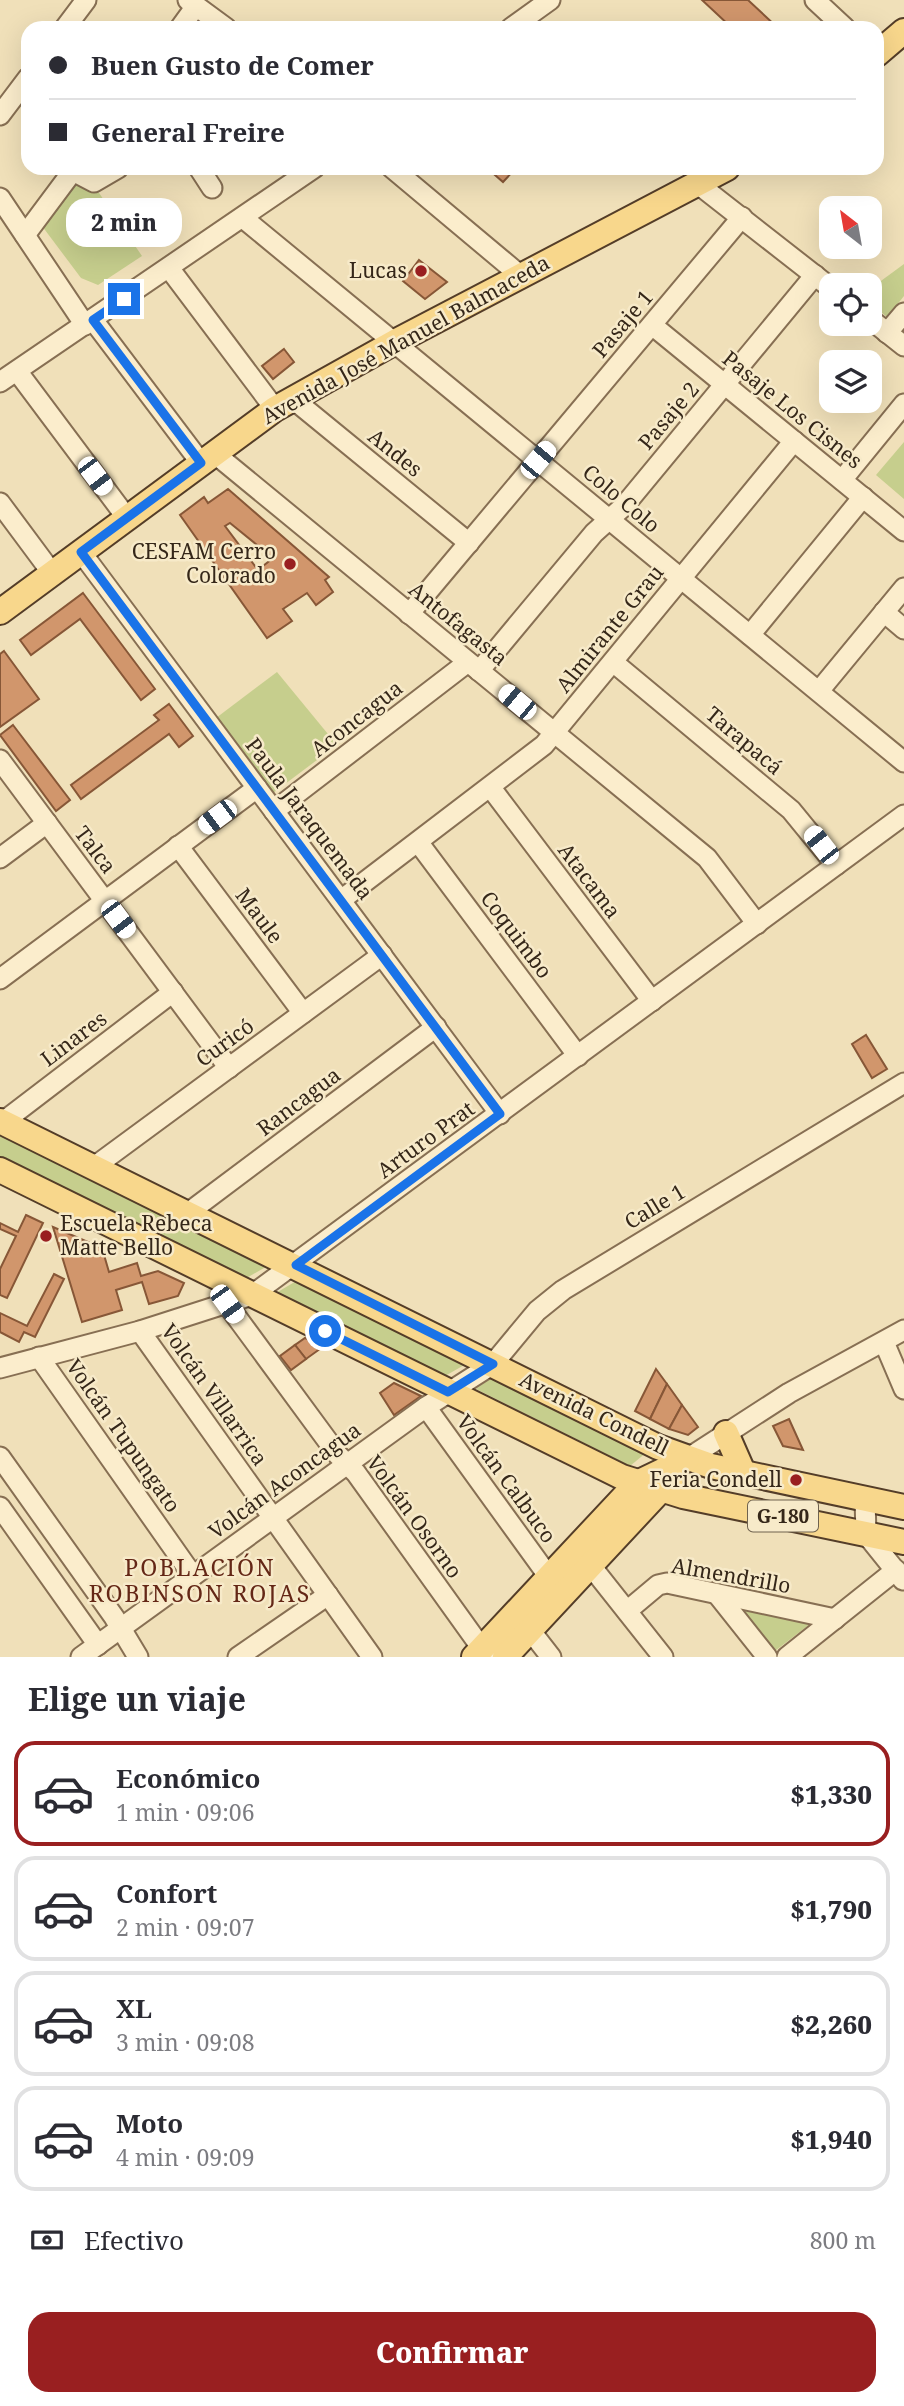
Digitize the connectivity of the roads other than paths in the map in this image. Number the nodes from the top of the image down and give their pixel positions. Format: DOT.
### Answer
graph roads {
  1 [pos="86,0"];
  2 [pos="550,0"];
  3 [pos="815,0"];
  4 [pos="192,3"];
  5 [pos="70,21"];
  6 [pos="183,21"];
  7 [pos="216,21"];
  8 [pos="521,21"];
  9 [pos="838,21"];
  10 [pos="904,31"];
  11 [pos="884,48"];
  12 [pos="21,87"];
  13 [pos="0,115"];
  14 [pos="70,175"];
  15 [pos="83,175"];
  16 [pos="106,175"];
  17 [pos="203,175"];
  18 [pos="304,175"];
  19 [pos="400,175"];
  20 [pos="714,175"];
  21 [pos="698,184"];
  22 [pos="212,188"];
  23 [pos="0,198"];
  24 [pos="742,217"];
  25 [pos="243,218"];
  26 [pos="25,235"];
  27 [pos="169,268"];
  28 [pos="815,275"];
  29 [pos="521,276"];
  30 [pos="819,278"];
  31 [pos="904,313"];
  32 [pos="89,323"];
  33 [pos="652,324"];
  34 [pos="882,329"];
  35 [pos="887,333"];
  36 [pos="395,342"];
  37 [pos="904,346"];
  38 [pos="8,376"];
  39 [pos="725,384"];
  40 [pos="284,404"];
  41 [pos="904,404"];
  42 [pos="794,441"];
  43 [pos="207,458"];
  44 [pos="538,460"];
  45 [pos="842,480"];
  46 [pos="863,497"];
  47 [pos="0,503"];
  48 [pos="127,518"];
  49 [pos="610,519"];
  50 [pos="904,531"];
  51 [pos="469,543"];
  52 [pos="81,552"];
  53 [pos="52,573"];
  54 [pos="681,578"];
  55 [pos="904,587"];
  56 [pos="0,612"];
  57 [pos="884,612"];
  58 [pos="409,614"];
  59 [pos="904,629"];
  60 [pos="750,635"];
  61 [pos="613,662"];
  62 [pos="473,666"];
  63 [pos="819,691"];
  64 [pos="555,733"];
  65 [pos="0,760"];
  66 [pos="904,762"];
  67 [pos="257,788"];
  68 [pos="491,788"];
  69 [pos="274,811"];
  70 [pos="904,815"];
  71 [pos="47,823"];
  72 [pos="418,842"];
  73 [pos="178,846"];
  74 [pos="0,858"];
  75 [pos="836,865"];
  76 [pos="341,900"];
  77 [pos="105,901"];
  78 [pos="757,924"];
  79 [pos="382,955"];
  80 [pos="0,979"];
  81 [pos="173,992"];
  82 [pos="652,1002"];
  83 [pos="303,1013"];
  84 [pos="436,1027"];
  85 [pos="578,1056"];
  86 [pos="229,1068"];
  87 [pos="904,1083"];
  88 [pos="500,1114"];
  89 [pos="1,1122"];
  90 [pos="94,1167"];
  91 [pos="0,1170"];
  92 [pos="188,1213"];
  93 [pos="296,1265"];
  94 [pos="252,1295"];
  95 [pos="227,1304"];
  96 [pos="904,1330"];
  97 [pos="140,1331"];
  98 [pos="884,1342"];
  99 [pos="39,1357"];
  100 [pos="493,1364"];
  101 [pos="0,1368"];
  102 [pos="904,1389"];
  103 [pos="448,1392"];
  104 [pos="426,1407"];
  105 [pos="726,1433"];
  106 [pos="0,1457"];
  107 [pos="687,1459"];
  108 [pos="347,1464"];
  109 [pos="744,1474"];
  110 [pos="637,1483"];
  111 [pos="662,1490"];
  112 [pos="864,1499"];
  113 [pos="0,1507"];
  114 [pos="904,1507"];
  115 [pos="273,1518"];
  116 [pos="866,1534"];
  117 [pos="904,1542"];
  118 [pos="583,1557"];
  119 [pos="193,1576"];
  120 [pos="900,1576"];
  121 [pos="549,1577"];
  122 [pos="717,1594"];
  123 [pos="328,1595"];
  124 [pos="626,1611"];
  125 [pos="835,1619"];
  126 [pos="120,1629"];
  127 [pos="530,1630"];
  128 [pos="98,1645"];
  129 [pos="481,1654"];
  130 [pos="81,1657"];
  131 [pos="138,1657"];
  132 [pos="238,1657"];
  133 [pos="372,1657"];
  134 [pos="505,1657"];
  135 [pos="551,1657"];
  136 [pos="663,1657"];
  137 [pos="767,1657"];
  138 [pos="787,1657"];
  1 -- 5 [label="street"];
  2 -- 8 [label="street"];
  3 -- 9 [label="street"];
  4 -- 6 [label="street"];
  4 -- 7 [label="street"];
  10 -- 11 [label="main road"];
  12 -- 13 [label="street"];
  14 -- 26 [label="street"];
  15 -- 16 [label="street"];
  17 -- 22 [label="street"];
  18 -- 25 [label="street"];
  19 -- 29 [label="street"];
  20 -- 21 [label="main road, Avenida José Manuel Balmaceda"];
  21 -- 24 [label="street"];
  21 -- 29 [label="main road, Avenida José Manuel Balmaceda"];
  23 -- 26 [label="street, Antofagasta"];
  24 -- 28 [label="street"];
  24 -- 33 [label="street, Pasaje 1"];
  25 -- 27 [label="street"];
  25 -- 36 [label="street, Colo Colo"];
  26 -- 32 [label="street, Antofagasta"];
  27 -- 32 [label="street"];
  27 -- 40 [label="street, Andes"];
  28 -- 30 [label="street"];
  28 -- 39 [label="street, Pasaje 2"];
  29 -- 36 [label="main road, Avenida José Manuel Balmaceda"];
  31 -- 35 [label="street"];
  32 -- 38 [label="street"];
  32 -- 43 [label="street, Antofagasta"];
  33 -- 39 [label="street, Pasaje Los Cisnes"];
  33 -- 44 [label="street, Pasaje 1"];
  34 -- 35 [label="street"];
  35 -- 37 [label="street"];
  36 -- 40 [label="main road, Avenida José Manuel Balmaceda"];
  36 -- 44 [label="street, Colo Colo"];
  38 -- 48 [label="street"];
  39 -- 42 [label="street, Pasaje Los Cisnes"];
  39 -- 49 [label="street, Pasaje 2"];
  40 -- 43 [label="main road, Avenida José Manuel Balmaceda"];
  40 -- 51 [label="street, Andes"];
  41 -- 45 [label="street"];
  42 -- 45 [label="street, Pasaje Los Cisnes"];
  42 -- 54 [label="street, Almirante Grau"];
  43 -- 48 [label="main road, Avenida José Manuel Balmaceda"];
  43 -- 58 [label="street, Antofagasta"];
  44 -- 49 [label="street, Colo Colo"];
  44 -- 51 [label="street, Pasaje 1"];
  45 -- 46 [label="street, Pasaje Los Cisnes"];
  46 -- 50 [label="street, Pasaje Los Cisnes"];
  46 -- 60 [label="street"];
  47 -- 53 [label="street"];
  48 -- 52 [label="main road, Avenida José Manuel Balmaceda"];
  49 -- 54 [label="street, Colo Colo"];
  49 -- 62 [label="street, Aconcagua"];
  51 -- 58 [label="street, Pasaje 1"];
  52 -- 53 [label="main road, Avenida José Manuel Balmaceda"];
  52 -- 67 [label="street, Paula Jaraquemada"];
  53 -- 56 [label="main road, Avenida José Manuel Balmaceda"];
  54 -- 60 [label="street, Colo Colo"];
  54 -- 61 [label="street, Almirante Grau"];
  55 -- 57 [label="street"];
  57 -- 59 [label="street"];
  57 -- 63 [label="street"];
  58 -- 62 [label="street, Antofagasta"];
  60 -- 63 [label="street, Colo Colo"];
  61 -- 64 [label="street, Almirante Grau"];
  61 -- 75 [label="street, Tarapacá"];
  62 -- 64 [label="street, Antofagasta"];
  62 -- 69 [label="street, Aconcagua"];
  63 -- 66 [label="street, Colo Colo"];
  64 -- 68 [label="street, Almirante Grau"];
  64 -- 78 [label="street, Antofagasta"];
  65 -- 71 [label="street, Talca"];
  67 -- 69 [label="street, Paula Jaraquemada"];
  67 -- 73 [label="street"];
  68 -- 72 [label="street, Almirante Grau"];
  68 -- 82 [label="street, Atacama"];
  69 -- 76 [label="street, Paula Jaraquemada"];
  70 -- 75 [label="street, Arturo Prat"];
  71 -- 74 [label="street"];
  71 -- 77 [label="street, Talca"];
  72 -- 76 [label="street, Almirante Grau"];
  72 -- 85 [label="street, Coquimbo"];
  73 -- 77 [label="street"];
  73 -- 83 [label="street, Maule"];
  75 -- 78 [label="street, Arturo Prat"];
  76 -- 79 [label="street, Paula Jaraquemada"];
  77 -- 80 [label="street"];
  77 -- 81 [label="street, Talca"];
  78 -- 82 [label="street, Arturo Prat"];
  79 -- 83 [label="street, Curicó"];
  79 -- 84 [label="street, Paula Jaraquemada"];
  81 -- 86 [label="street, Talca"];
  81 -- 89 [label="street, Linares"];
  82 -- 85 [label="street, Arturo Prat"];
  83 -- 86 [label="street, Curicó"];
  84 -- 88 [label="street, Paula Jaraquemada"];
  84 -- 92 [label="street, Rancagua"];
  85 -- 88 [label="street, Arturo Prat"];
  86 -- 90 [label="street, Curicó"];
  87 -- 100 [label="street, Calle 1"];
  88 -- 93 [label="street, Arturo Prat"];
  89 -- 90 [label="main road, Avenida Condell / G-180"];
  90 -- 92 [label="main road, Avenida Condell / G-180"];
  91 -- 94 [label="main road, Avenida Condell / G-180"];
  92 -- 93 [label="main road, Avenida Condell / G-180"];
  93 -- 94 [label="street, Arturo Prat"];
  93 -- 100 [label="main road, Avenida Condell / G-180"];
  94 -- 95 [label="street, Arturo Prat"];
  94 -- 103 [label="main road, Avenida Condell / G-180"];
  95 -- 97 [label="street, Arturo Prat"];
  95 -- 108 [label="street, Volcán Osorno"];
  96 -- 98 [label="street"];
  97 -- 99 [label="street, Arturo Prat"];
  97 -- 115 [label="street, Volcán Villarrica"];
  98 -- 102 [label="street"];
  98 -- 105 [label="street"];
  99 -- 101 [label="street, Arturo Prat"];
  99 -- 119 [label="street, Volcán Tupungato"];
  100 -- 103 [label="street, Calle 1"];
  100 -- 107 [label="main road, Avenida Condell / G-180"];
  103 -- 104 [label="street, Volcán Aconcagua"];
  103 -- 110 [label="main road, Avenida Condell / G-180"];
  104 -- 108 [label="street, Volcán Aconcagua"];
  104 -- 121 [label="street, Volcán Calbuco"];
  105 -- 107 [label="street"];
  105 -- 109 [label="main road"];
  106 -- 126 [label="street"];
  107 -- 109 [label="main road, Avenida Condell / G-180"];
  107 -- 110 [label="main road"];
  107 -- 111 [label="main road"];
  108 -- 115 [label="street, Volcán Aconcagua"];
  108 -- 129 [label="street, Volcán Osorno"];
  109 -- 112 [label="main road, Avenida Condell / G-180"];
  110 -- 111 [label="main road, Avenida Condell / G-180"];
  110 -- 118 [label="main road"];
  111 -- 116 [label="main road, Avenida Condell / G-180"];
  111 -- 118 [label="main road"];
  112 -- 114 [label="main road, Avenida Condell / G-180"];
  112 -- 116 [label="street"];
  113 -- 128 [label="street"];
  115 -- 119 [label="street, Volcán Aconcagua"];
  115 -- 123 [label="street, Volcán Villarrica"];
  116 -- 117 [label="main road, Avenida Condell / G-180"];
  116 -- 120 [label="street"];
  118 -- 121 [label="main road"];
  118 -- 124 [label="street"];
  118 -- 127 [label="main road"];
  119 -- 126 [label="street, Volcán Aconcagua"];
  120 -- 125 [label="street"];
  121 -- 129 [label="main road"];
  122 -- 124 [label="street, Almendrillo"];
  122 -- 125 [label="street, Almendrillo"];
  122 -- 137 [label="street"];
  123 -- 132 [label="street"];
  123 -- 133 [label="street, Volcán Villarrica"];
  124 -- 136 [label="street"];
  125 -- 138 [label="street"];
  126 -- 128 [label="street, Volcán Aconcagua"];
  126 -- 131 [label="street"];
  127 -- 134 [label="main road"];
  127 -- 135 [label="street"];
  128 -- 130 [label="street, Volcán Aconcagua"];
}
